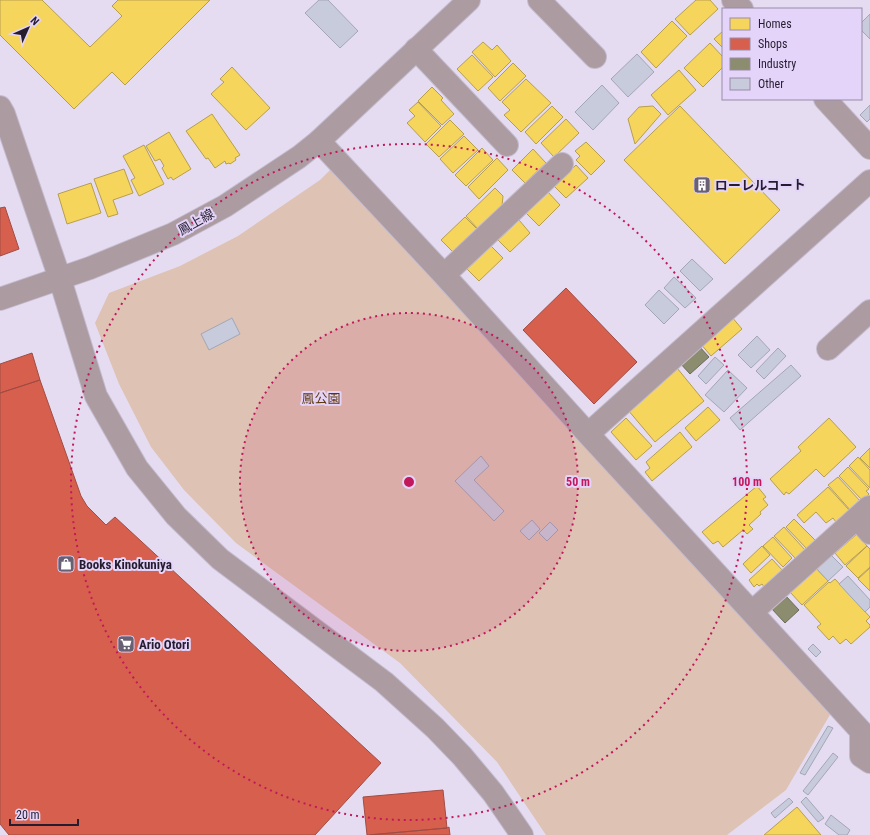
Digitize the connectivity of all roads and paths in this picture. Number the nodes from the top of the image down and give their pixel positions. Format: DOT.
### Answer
graph roads {
  1 [pos="469,0"];
  2 [pos="539,0"];
  3 [pos="734,0"];
  4 [pos="741,8"];
  5 [pos="416,49"];
  6 [pos="595,57"];
  7 [pos="826,100"];
  8 [pos="0,106"];
  9 [pos="319,141"];
  10 [pos="507,145"];
  11 [pos="870,148"];
  12 [pos="562,164"];
  13 [pos="870,181"];
  14 [pos="444,275"];
  15 [pos="60,279"];
  16 [pos="0,299"];
  17 [pos="870,311"];
  18 [pos="828,349"];
  19 [pos="588,434"];
  20 [pos="865,519"];
  21 [pos="752,612"];
  22 [pos="865,728"];
  23 [pos="870,762"];
  24 [pos="522,835"];
  1 -- 5 [label="street, 鳳上線"];
  2 -- 6 [label="street"];
  3 -- 4 [label="street"];
  5 -- 9 [label="street, 鳳上線"];
  5 -- 10 [label="street"];
  7 -- 11 [label="street"];
  8 -- 15 [label="street"];
  9 -- 14 [label="street"];
  9 -- 15 [label="street, 鳳上線"];
  12 -- 14 [label="street"];
  13 -- 19 [label="street"];
  14 -- 19 [label="street"];
  15 -- 16 [label="street, 鳳上線"];
  15 -- 24 [label="street"];
  17 -- 18 [label="street"];
  19 -- 21 [label="street"];
  20 -- 21 [label="street"];
  21 -- 22 [label="street"];
  22 -- 23 [label="street"];
}
